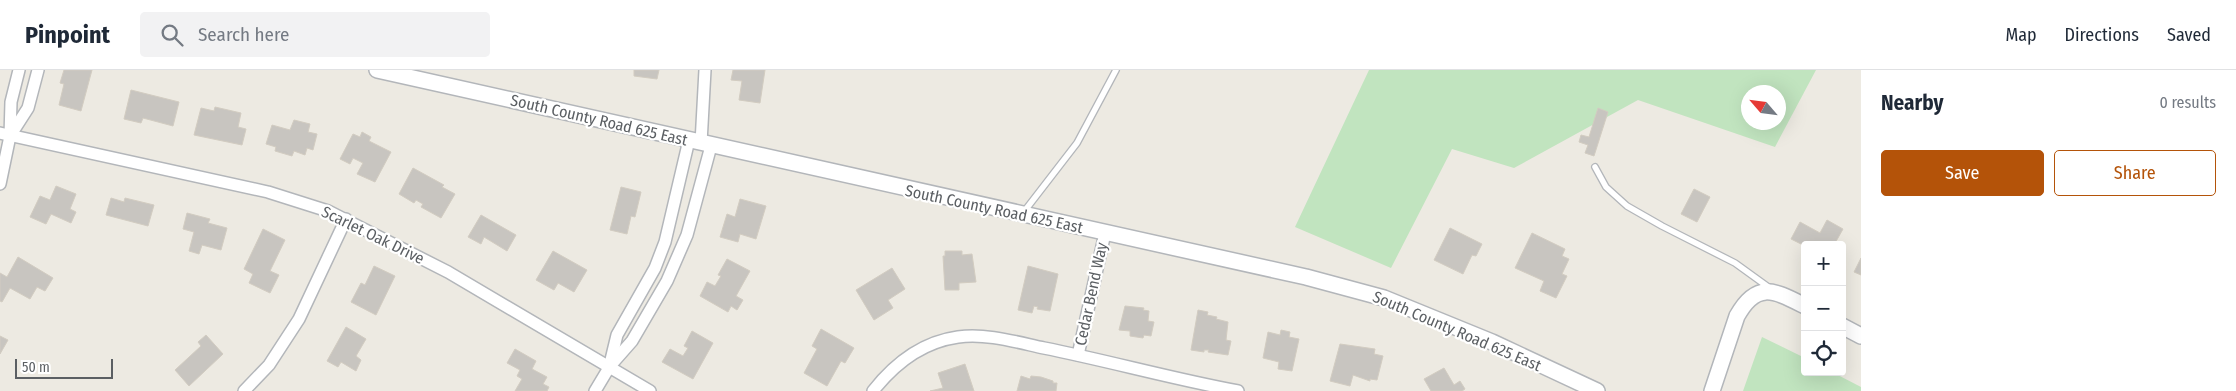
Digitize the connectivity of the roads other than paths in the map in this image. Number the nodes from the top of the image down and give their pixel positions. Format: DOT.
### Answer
graph roads {
  1 [pos="19,70"];
  2 [pos="38,70"];
  3 [pos="381,70"];
  4 [pos="705,70"];
  5 [pos="1116,70"];
  6 [pos="5,134"];
  7 [pos="700,143"];
  8 [pos="1596,167"];
  9 [pos="0,184"];
  10 [pos="1022,214"];
  11 [pos="346,219"];
  12 [pos="1105,233"];
  13 [pos="1774,292"];
  14 [pos="1801,304"];
  15 [pos="1846,328"];
  16 [pos="1861,336"];
  17 [pos="1078,355"];
  18 [pos="610,366"];
  19 [pos="1212,389"];
  20 [pos="244,391"];
  21 [pos="595,391"];
  22 [pos="650,391"];
  23 [pos="873,391"];
  24 [pos="1238,391"];
  25 [pos="1597,391"];
  26 [pos="1712,391"];
  1 -- 6 [label="street"];
  2 -- 6 [label="street"];
  3 -- 7 [label="street, South County Road 625 East"];
  4 -- 7 [label="street"];
  5 -- 10 [label="lane"];
  6 -- 9 [label="street"];
  6 -- 11 [label="street, Scarlet Oak Drive"];
  7 -- 10 [label="street, South County Road 625 East"];
  7 -- 18 [label="street"];
  7 -- 18 [label="street"];
  8 -- 13 [label="lane"];
  10 -- 12 [label="street, South County Road 625 East"];
  11 -- 18 [label="street, Scarlet Oak Drive"];
  11 -- 20 [label="street"];
  12 -- 17 [label="street, Cedar Bend Way"];
  12 -- 25 [label="street, South County Road 625 East"];
  13 -- 14 [label="street"];
  13 -- 26 [label="street"];
  15 -- 16 [label="street"];
  17 -- 19 [label="street, Cedar Bend Way"];
  17 -- 23 [label="street, Cedar Bend Way"];
  18 -- 21 [label="street"];
  18 -- 22 [label="street, Scarlet Oak Drive"];
  19 -- 24 [label="street, Cedar Bend Way"];
}
